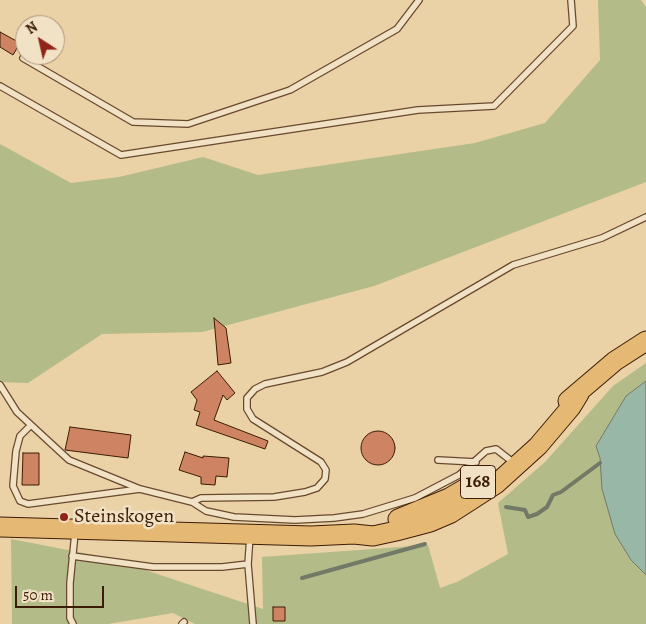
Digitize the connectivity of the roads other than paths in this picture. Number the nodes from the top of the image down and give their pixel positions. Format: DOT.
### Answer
graph roads {
  1 [pos="419,0"];
  2 [pos="571,0"];
  3 [pos="34,65"];
  4 [pos="0,86"];
  5 [pos="646,217"];
  6 [pos="646,341"];
  7 [pos="0,385"];
  8 [pos="30,426"];
  9 [pos="438,460"];
  10 [pos="476,462"];
  11 [pos="513,462"];
  12 [pos="140,489"];
  13 [pos="192,502"];
  14 [pos="0,527"];
  15 [pos="75,528"];
  16 [pos="250,534"];
  17 [pos="72,556"];
  18 [pos="248,564"];
  19 [pos="73,624"];
  20 [pos="253,624"];
  1 -- 3 [label="lane"];
  2 -- 4 [label="lane"];
  5 -- 13 [label="lane"];
  6 -- 11 [label="main road, 168"];
  7 -- 8 [label="lane"];
  8 -- 12 [label="lane"];
  8 -- 12 [label="lane"];
  9 -- 10 [label="lane"];
  10 -- 11 [label="lane"];
  10 -- 13 [label="lane"];
  11 -- 16 [label="main road, 168"];
  12 -- 13 [label="lane"];
  14 -- 15 [label="main road, 168"];
  15 -- 16 [label="main road, 168"];
  15 -- 17 [label="lane"];
  16 -- 18 [label="lane"];
  17 -- 18 [label="lane"];
  17 -- 19 [label="lane"];
  18 -- 20 [label="lane"];
}
